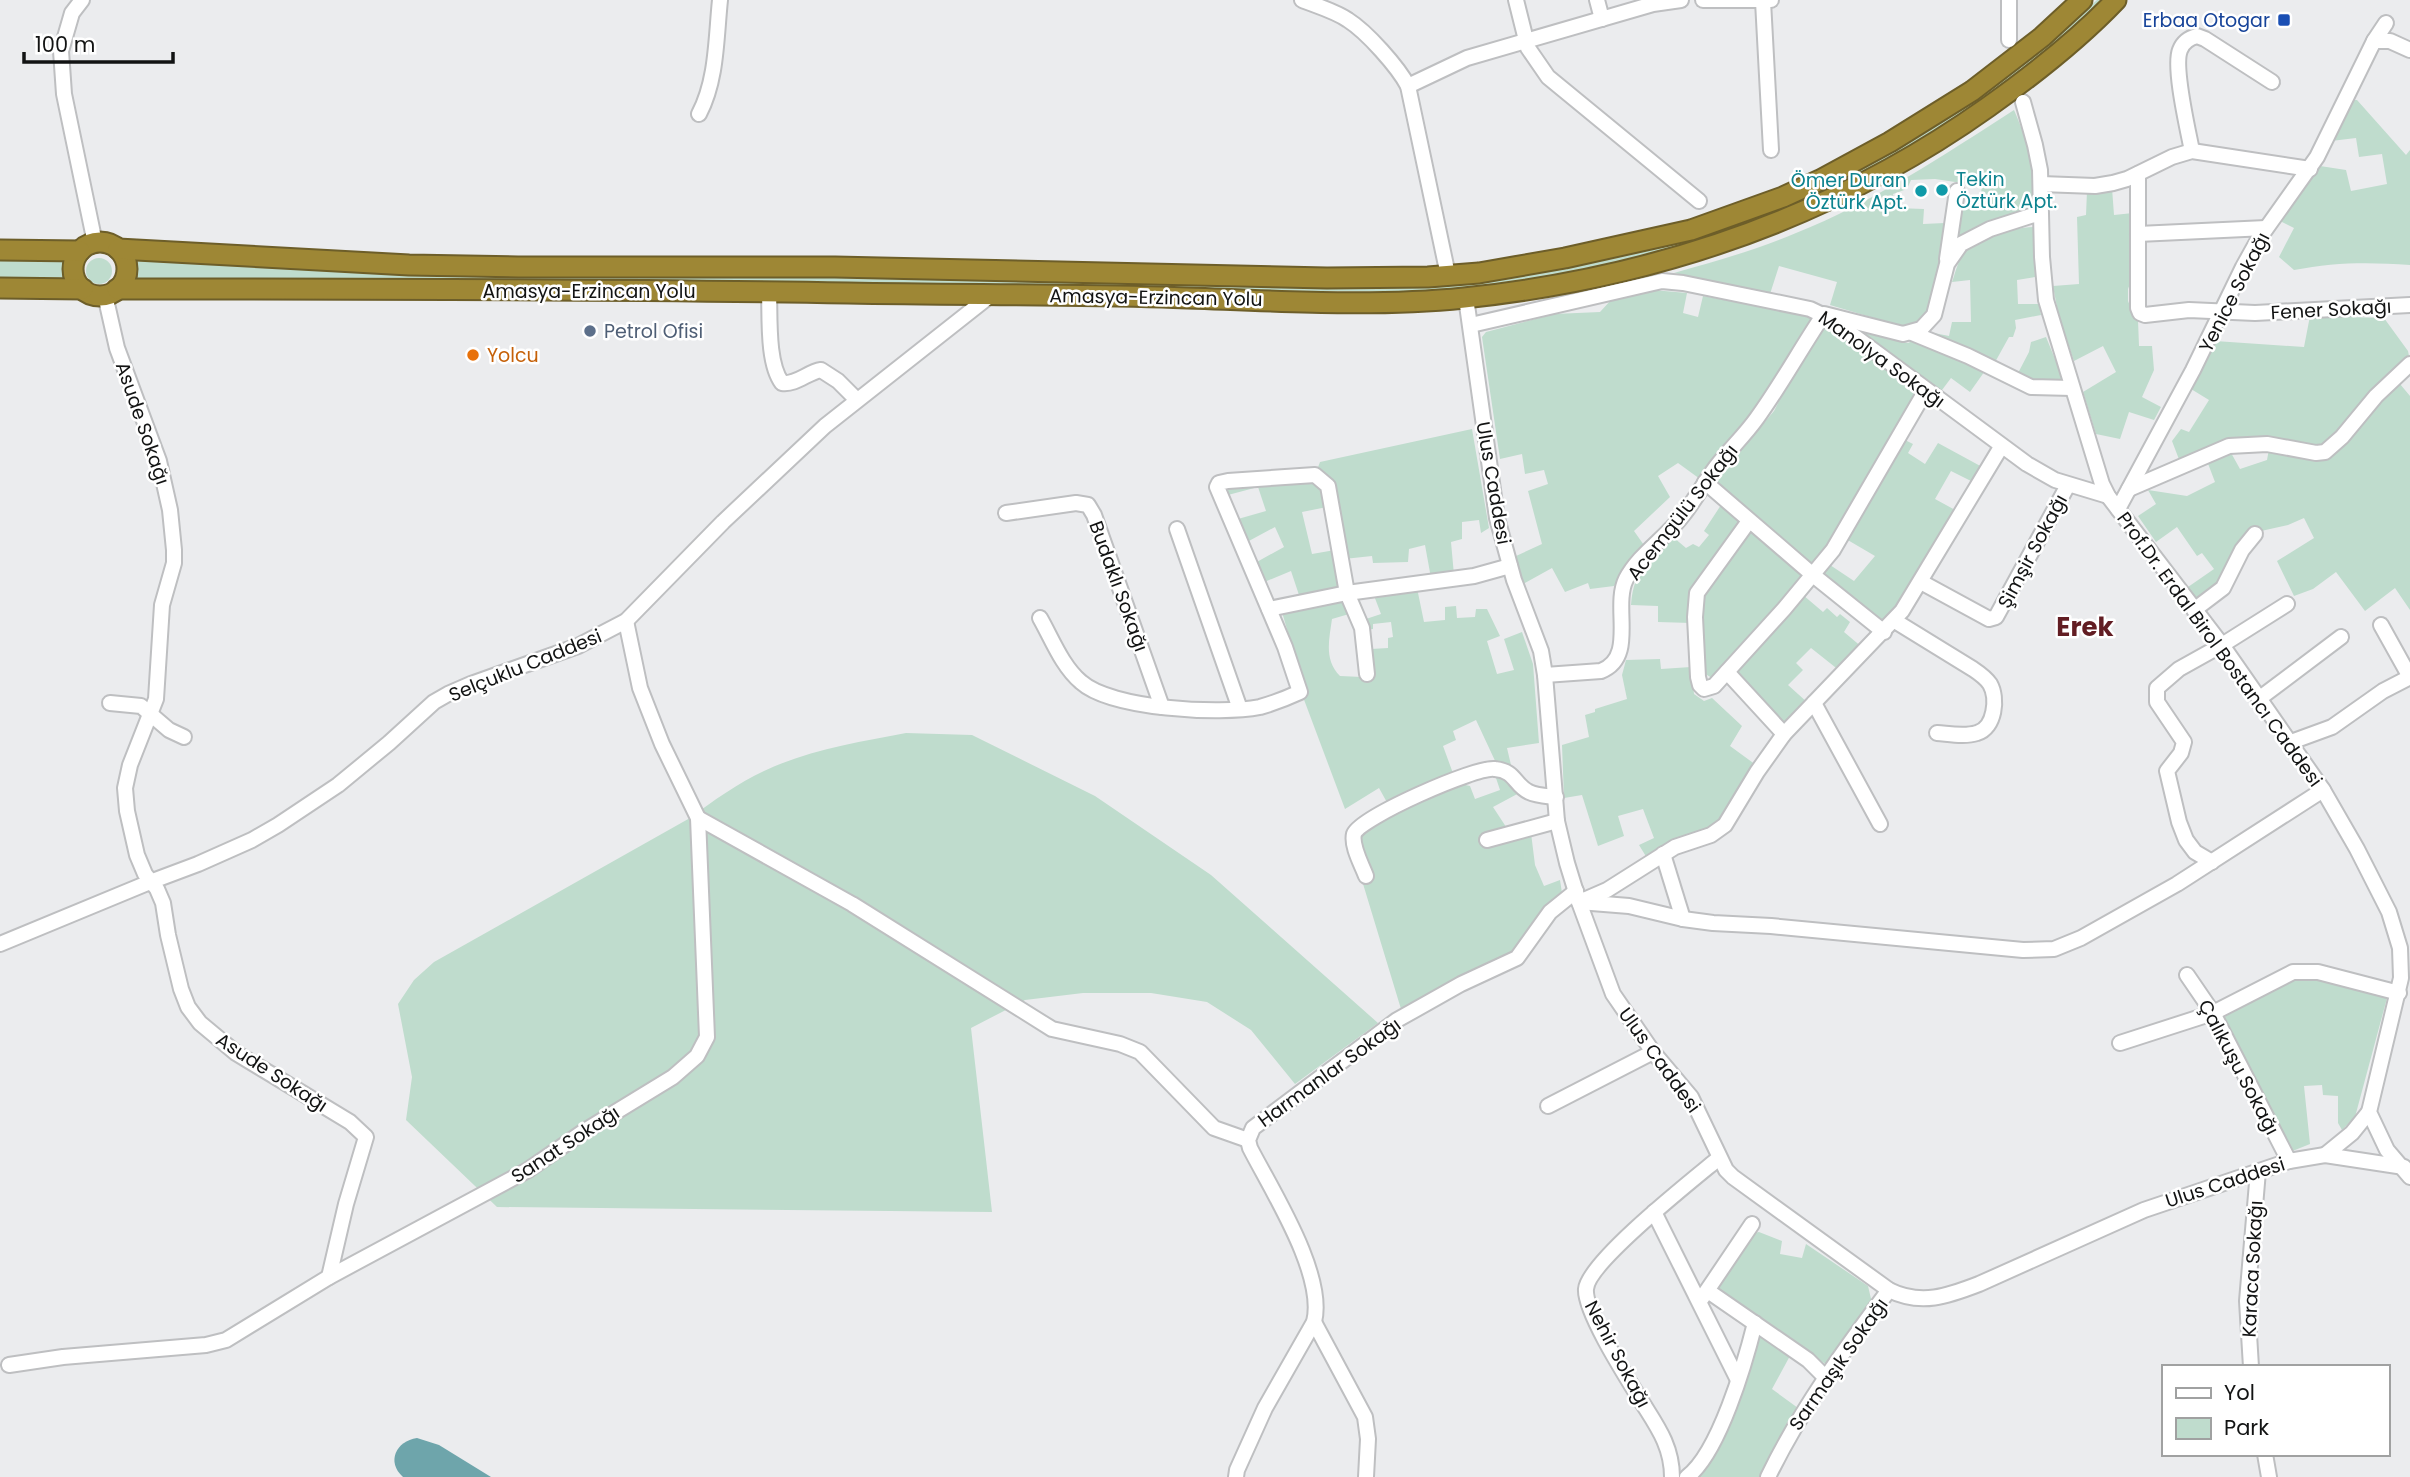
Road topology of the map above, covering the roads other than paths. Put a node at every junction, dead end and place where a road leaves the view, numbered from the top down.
1 (82, 0) edge
2 (720, 0) edge
3 (1302, 0) edge
4 (1516, 0) edge
5 (1597, 0) edge
6 (1681, 0) edge
7 (1703, 0) edge
8 (2009, 0) edge
9 (2082, 0) edge
10 (2116, 0) edge
11 (1768, 1) edge
12 (1319, 3) edge
13 (1602, 19) junction
14 (2386, 23) dead end
15 (1526, 40) junction
16 (2009, 40) dead end
17 (2374, 41) junction
18 (2410, 50) edge
19 (2272, 82) dead end
20 (1408, 86) junction
21 (2023, 102) dead end
22 (699, 114) dead end
23 (1771, 150) dead end
24 (2192, 151) junction
25 (2310, 169) junction
26 (2138, 174) junction
27 (2041, 184) junction
28 (1957, 191) dead end
29 (1699, 201) dead end
30 (2040, 213) junction
31 (2266, 228) junction
32 (2138, 234) junction
33 (87, 247) junction
34 (118, 249) junction
35 (0, 250) edge
36 (1947, 264) junction
37 (1448, 275) junction
38 (0, 288) edge
39 (83, 289) junction
40 (111, 292) junction
41 (769, 292) junction
42 (991, 295) junction
43 (1466, 298) junction
44 (2410, 305) edge
45 (2220, 312) junction
46 (1824, 314) junction
47 (1471, 325) junction
48 (1912, 333) junction
49 (2410, 364) edge
50 (2073, 388) junction
51 (1926, 390) junction
52 (857, 400) junction
53 (2001, 447) junction
54 (1705, 482) junction
55 (2068, 485) junction
56 (2129, 489) junction
57 (2108, 496) junction
58 (2118, 509) junction
59 (1006, 513) dead end
60 (1749, 521) junction
61 (1177, 529) dead end
62 (2255, 534) dead end
63 (1510, 566) junction
64 (1813, 575) junction
65 (1921, 583) junction
66 (1347, 593) junction
67 (2287, 604) dead end
68 (1269, 609) junction
69 (2194, 610) junction
70 (1040, 618) dead end
71 (626, 621) junction
72 (2381, 625) dead end
73 (1889, 626) junction
74 (2342, 637) dead end
75 (2222, 645) junction
76 (1727, 672) junction
77 (1367, 674) dead end
78 (1545, 675) junction
79 (2410, 677) edge
80 (2260, 698) junction
81 (110, 703) dead end
82 (1814, 703) junction
83 (1162, 707) junction
84 (1240, 709) junction
85 (151, 713) junction
86 (1937, 733) dead end
87 (1784, 734) junction
88 (184, 737) dead end
89 (2291, 742) junction
90 (2323, 790) junction
91 (1556, 797) junction
92 (698, 818) junction
93 (1558, 821) junction
94 (1880, 824) dead end
95 (1487, 840) dead end
96 (1663, 854) junction
97 (2212, 862) junction
98 (1366, 876) dead end
99 (150, 881) junction
100 (1577, 896) junction
101 (1682, 919) junction
102 (0, 944) edge
103 (2187, 975) dead end
104 (2399, 993) junction
105 (2213, 1013) junction
106 (2120, 1043) dead end
107 (1653, 1052) junction
108 (1548, 1106) dead end
109 (2369, 1112) junction
110 (1248, 1140) junction
111 (2325, 1155) junction
112 (1719, 1158) junction
113 (2289, 1161) junction
114 (2407, 1170) edge
115 (2258, 1171) junction
116 (1654, 1212) junction
117 (1752, 1224) dead end
118 (329, 1277) junction
119 (1889, 1290) junction
120 (1704, 1296) junction
121 (1314, 1322) junction
122 (1755, 1323) junction
123 (9, 1365) dead end
124 (2251, 1365) edge
125 (1825, 1377) junction
126 (1737, 1378) junction
127 (2265, 1456) edge
128 (1236, 1477) edge
129 (1366, 1477) edge
130 (1672, 1477) edge
131 (1687, 1477) edge
132 (1768, 1477) edge
133 (2269, 1477) edge

1 - 33 street
2 - 22 street
3 - 12 street
4 - 15 street
5 - 13 street
6 - 13 street
7 - 11 street
8 - 16 street
9 - 37 highway, Amasya-Erzincan Yolu
10 - 43 highway, Amasya-Erzincan Yolu
11 - 23 street
12 - 20 street
13 - 15 street
14 - 17 street, Yenice Sokağı
15 - 20 street
15 - 29 street
17 - 18 street
17 - 25 street, Yenice Sokağı
19 - 24 street
20 - 37 street
21 - 27 street, Prof.Dr. Erdal Birol Bostancı Caddesi
24 - 25 street
24 - 26 street
25 - 31 street, Yenice Sokağı
26 - 27 street
26 - 32 street, Fener Sokağı
27 - 30 street, Prof.Dr. Erdal Birol Bostancı Caddesi
28 - 36 street
30 - 36 street
30 - 50 street, Prof.Dr. Erdal Birol Bostancı Caddesi
31 - 32 street
31 - 45 street, Yenice Sokağı
32 - 45 street, Fener Sokağı
33 - 34 highway
33 - 35 highway
33 - 39 highway
34 - 37 highway, Amasya-Erzincan Yolu
34 - 40 highway
36 - 48 street
38 - 39 highway
39 - 40 highway
40 - 41 highway, Amasya-Erzincan Yolu
40 - 85 street, Asude Sokağı
41 - 42 highway, Amasya-Erzincan Yolu
41 - 52 street
42 - 43 highway, Amasya-Erzincan Yolu
42 - 52 street, Selçuklu Caddesi
43 - 47 street, Ulus Caddesi
44 - 45 street, Fener Sokağı
45 - 56 street, Yenice Sokağı
46 - 47 street, Manolya Sokağı
46 - 48 street
46 - 51 street, Manolya Sokağı
46 - 54 street, Acemgülü Sokağı
47 - 63 street, Ulus Caddesi
48 - 50 street
49 - 56 street
50 - 57 street, Prof.Dr. Erdal Birol Bostancı Caddesi
51 - 53 street, Manolya Sokağı
51 - 64 street
52 - 71 street, Selçuklu Caddesi
53 - 55 street, Manolya Sokağı
53 - 65 street
54 - 60 street
54 - 78 street, Acemgülü Sokağı
55 - 57 street, Manolya Sokağı
55 - 65 street, Şimşir Sokağı
56 - 58 street, Yenice Sokağı
57 - 58 street, Prof.Dr. Erdal Birol Bostancı Caddesi
58 - 69 street, Prof.Dr. Erdal Birol Bostancı Caddesi
59 - 83 street, Budaklı Sokağı
60 - 64 street
60 - 76 street
61 - 84 street
62 - 69 street
63 - 66 street
63 - 78 street, Ulus Caddesi
64 - 73 street
64 - 76 street
65 - 73 street
66 - 68 street
66 - 68 street
66 - 77 street
67 - 75 street
68 - 84 street
69 - 75 street, Prof.Dr. Erdal Birol Bostancı Caddesi
70 - 83 street
71 - 92 street, Sanat Sokağı
71 - 99 street, Selçuklu Caddesi
72 - 79 street
73 - 82 street
73 - 86 street
74 - 80 street
75 - 80 street, Prof.Dr. Erdal Birol Bostancı Caddesi
75 - 97 street
76 - 87 street
78 - 91 street, Ulus Caddesi
79 - 89 street
80 - 89 street, Prof.Dr. Erdal Birol Bostancı Caddesi
81 - 85 street
82 - 87 street
82 - 94 street
83 - 84 street
85 - 88 street
85 - 99 street, Asude Sokağı
87 - 96 street
89 - 90 street, Prof.Dr. Erdal Birol Bostancı Caddesi
90 - 97 street
90 - 104 street, Prof.Dr. Erdal Birol Bostancı Caddesi
91 - 93 street, Ulus Caddesi
91 - 98 street
92 - 110 street
92 - 118 street, Sanat Sokağı
93 - 95 street
93 - 100 street, Ulus Caddesi
96 - 100 street
96 - 101 street
97 - 101 street
99 - 102 street, Selçuklu Caddesi
99 - 118 street, Asude Sokağı
100 - 101 street
100 - 107 street, Ulus Caddesi
100 - 110 street, Harmanlar Sokağı
103 - 105 street, Çalıkuşu Sokağı
104 - 105 street
104 - 109 street, Prof.Dr. Erdal Birol Bostancı Caddesi
105 - 106 street
105 - 113 street, Çalıkuşu Sokağı
107 - 108 street
107 - 112 street, Ulus Caddesi
109 - 111 street
109 - 114 street
110 - 121 street, Harmanlar Sokağı
111 - 113 street, Ulus Caddesi
111 - 114 street, Ulus Caddesi
112 - 116 street, Nehir Sokağı
112 - 119 street, Ulus Caddesi
113 - 115 street, Ulus Caddesi
115 - 119 street, Ulus Caddesi
115 - 124 street, Karaca Sokağı
116 - 120 street
116 - 130 street, Nehir Sokağı
117 - 120 street
118 - 123 street, Sanat Sokağı
119 - 125 street, Sarmaşık Sokağı
120 - 122 street
120 - 126 street
121 - 128 street
121 - 129 street
122 - 125 street
122 - 126 street
125 - 132 street, Sarmaşık Sokağı
126 - 131 street
127 - 133 street

